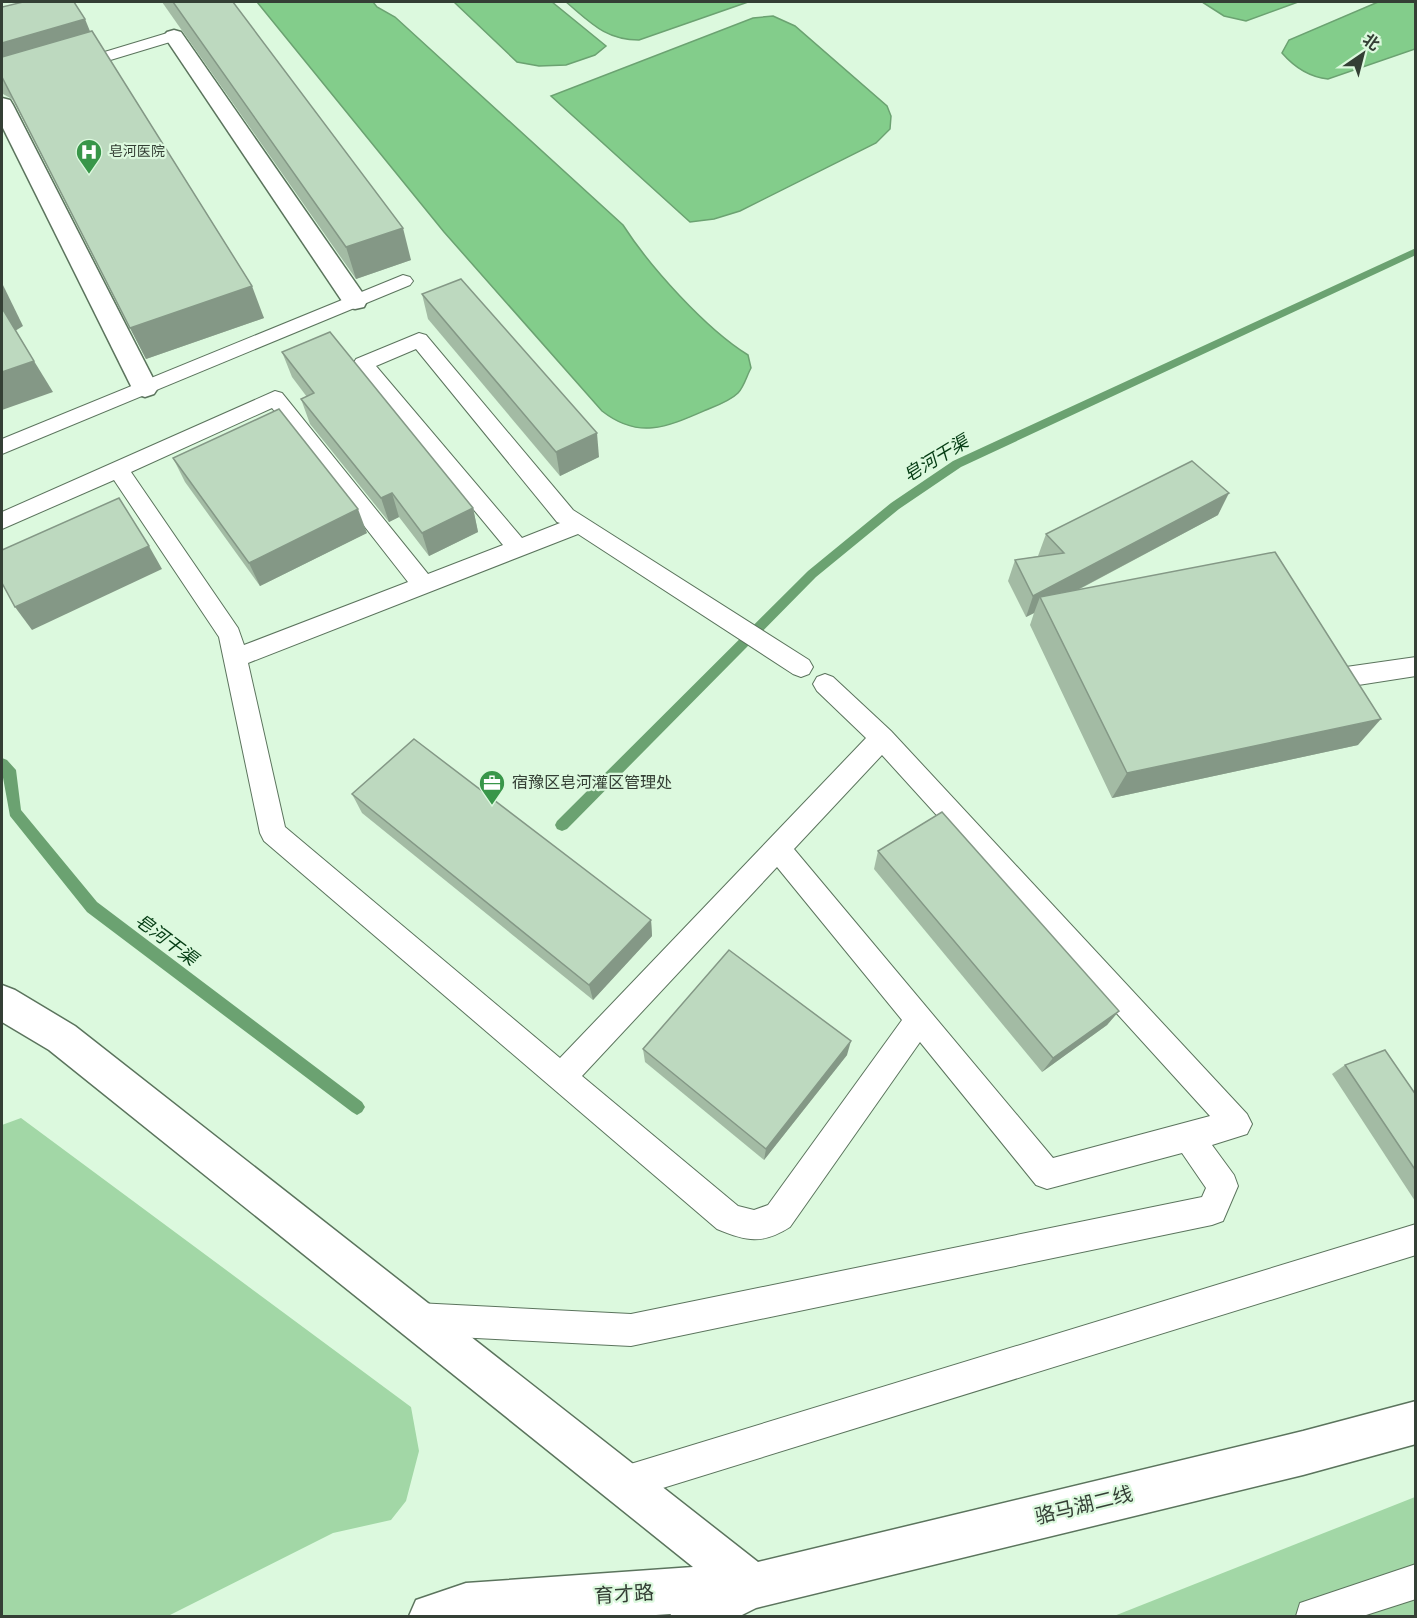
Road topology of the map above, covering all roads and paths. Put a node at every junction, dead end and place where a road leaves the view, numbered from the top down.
1 (174, 36) joint
2 (59, 70) edge
3 (2, 105) edge
4 (403, 281) dead end
5 (355, 301) junction
6 (145, 388) junction
7 (2, 447) edge
8 (118, 469) junction
9 (2, 521) edge
10 (580, 524) junction
11 (518, 548) junction
12 (424, 585) junction
13 (236, 658) junction
14 (1416, 666) edge
15 (801, 667) dead end
16 (1339, 678) edge
17 (825, 684) dead end
18 (882, 738) junction
19 (777, 848) junction
20 (2, 1002) edge
21 (919, 1019) junction
22 (562, 1077) junction
23 (1188, 1136) junction
24 (1416, 1239) edge
25 (417, 1319) junction
26 (1416, 1422) edge
27 (624, 1483) junction
28 (1416, 1581) edge
29 (752, 1586) junction
30 (432, 1617) edge
31 (693, 1617) edge
32 (1313, 1617) edge

1 - 2 lane
1 - 5 street
3 - 6 street
4 - 5 lane
5 - 6 lane
6 - 7 lane
8 - 9 lane
8 - 12 lane
8 - 13 lane
10 - 11 lane
10 - 11 lane
10 - 15 lane
11 - 12 lane
12 - 13 lane
13 - 22 lane
14 - 16 lane
17 - 18 lane
18 - 19 lane
18 - 23 lane
19 - 21 lane
19 - 22 lane
20 - 25 street
21 - 22 lane
21 - 23 lane
23 - 25 lane
24 - 27 lane
25 - 27 street
26 - 29 street, 骆马湖二线
27 - 29 street
28 - 32 lane
29 - 30 street, 育才路
29 - 31 street

